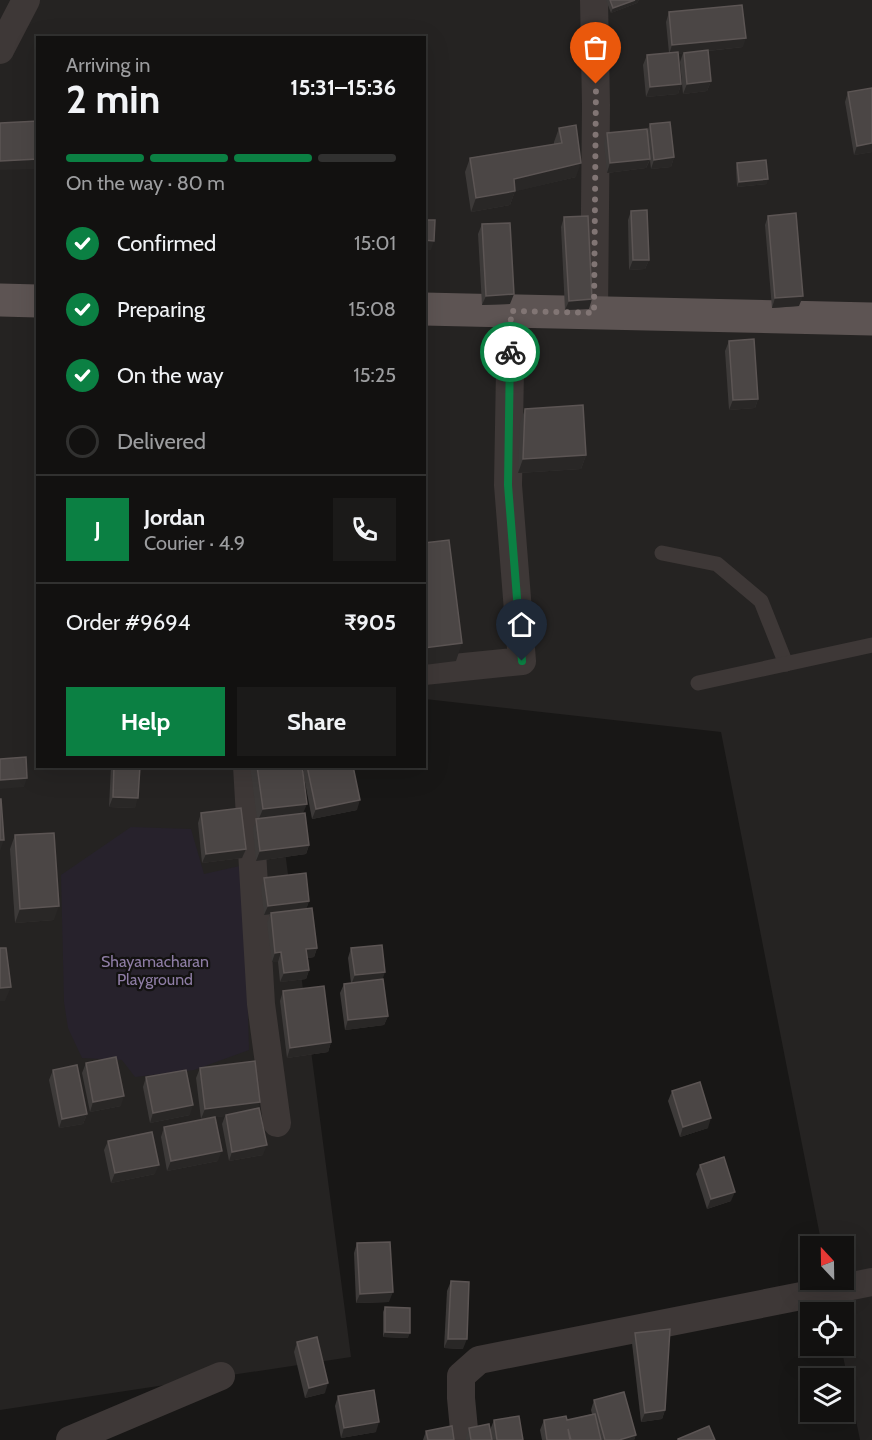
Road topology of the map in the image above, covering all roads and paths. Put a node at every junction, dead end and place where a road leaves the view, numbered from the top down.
1 (26, 0) edge
2 (594, 0) edge
3 (0, 50) edge
4 (0, 300) edge
5 (36, 301) edge
6 (426, 309) edge
7 (511, 311) junction
8 (594, 313) junction
9 (872, 320) edge
10 (662, 553) dead end
11 (872, 645) edge
12 (786, 664) junction
13 (426, 671) edge
14 (698, 683) dead end
15 (247, 768) edge
16 (277, 1123) dead end
17 (872, 1282) edge
18 (221, 1376) dead end
19 (70, 1440) edge
20 (465, 1440) edge

1 - 3 street
2 - 8 street
4 - 5 main road
6 - 7 main road
7 - 8 main road
7 - 13 street
8 - 9 main road
10 - 12 lane
11 - 12 lane
12 - 14 lane
15 - 16 street
17 - 20 street
18 - 19 street

